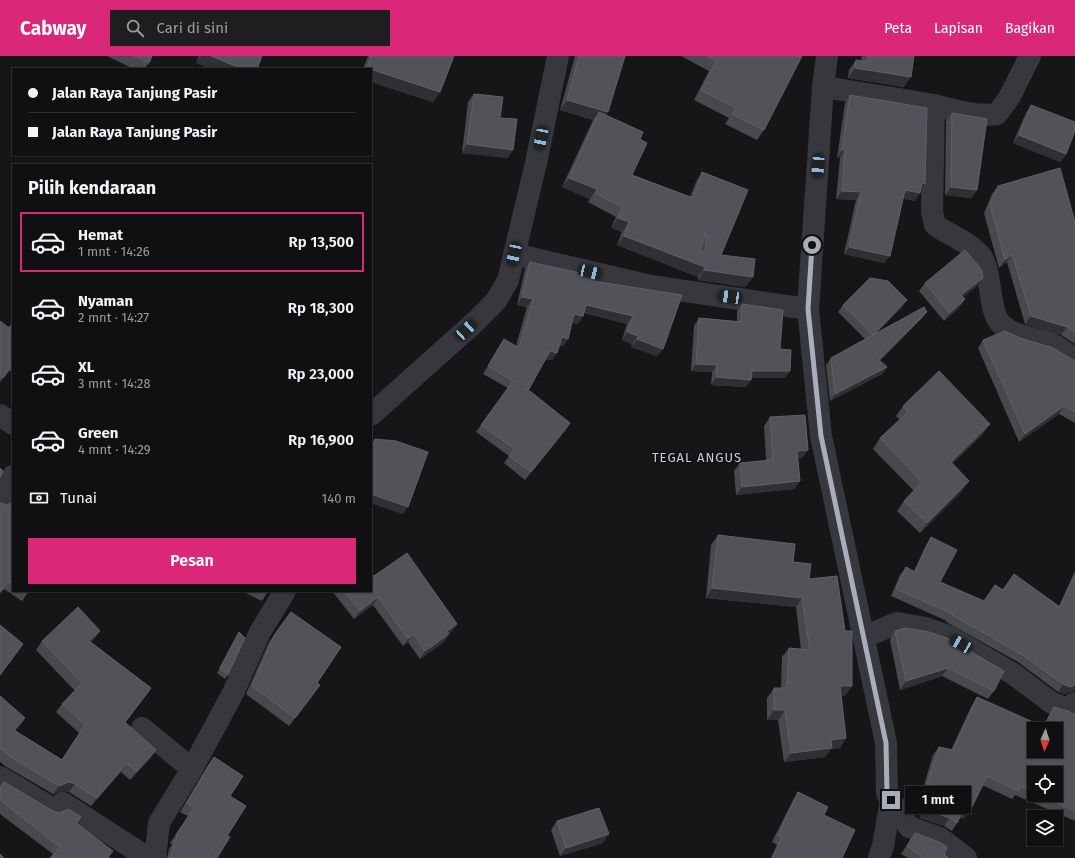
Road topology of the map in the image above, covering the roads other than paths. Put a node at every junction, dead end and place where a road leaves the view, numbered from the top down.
1 (558, 56) edge
2 (827, 56) edge
3 (1030, 56) edge
4 (823, 87) junction
5 (934, 105) junction
6 (514, 254) junction
7 (808, 309) junction
8 (1075, 359) edge
9 (372, 414) edge
10 (0, 415) edge
11 (12, 423) edge
12 (12, 478) edge
13 (0, 501) edge
14 (284, 592) edge
15 (864, 637) junction
16 (1075, 703) edge
17 (142, 728) dead end
18 (192, 769) junction
19 (0, 777) edge
20 (891, 800) junction
21 (148, 858) edge
22 (155, 858) edge
23 (879, 858) edge
24 (966, 858) edge

1 - 6 street
2 - 4 street
3 - 5 street
4 - 5 street
4 - 7 street
5 - 8 street
6 - 7 street
6 - 9 street
7 - 15 street
10 - 11 street
12 - 13 street
14 - 18 street
15 - 16 street
15 - 20 street
17 - 18 street
18 - 22 street
19 - 21 street
20 - 23 street
20 - 24 street

